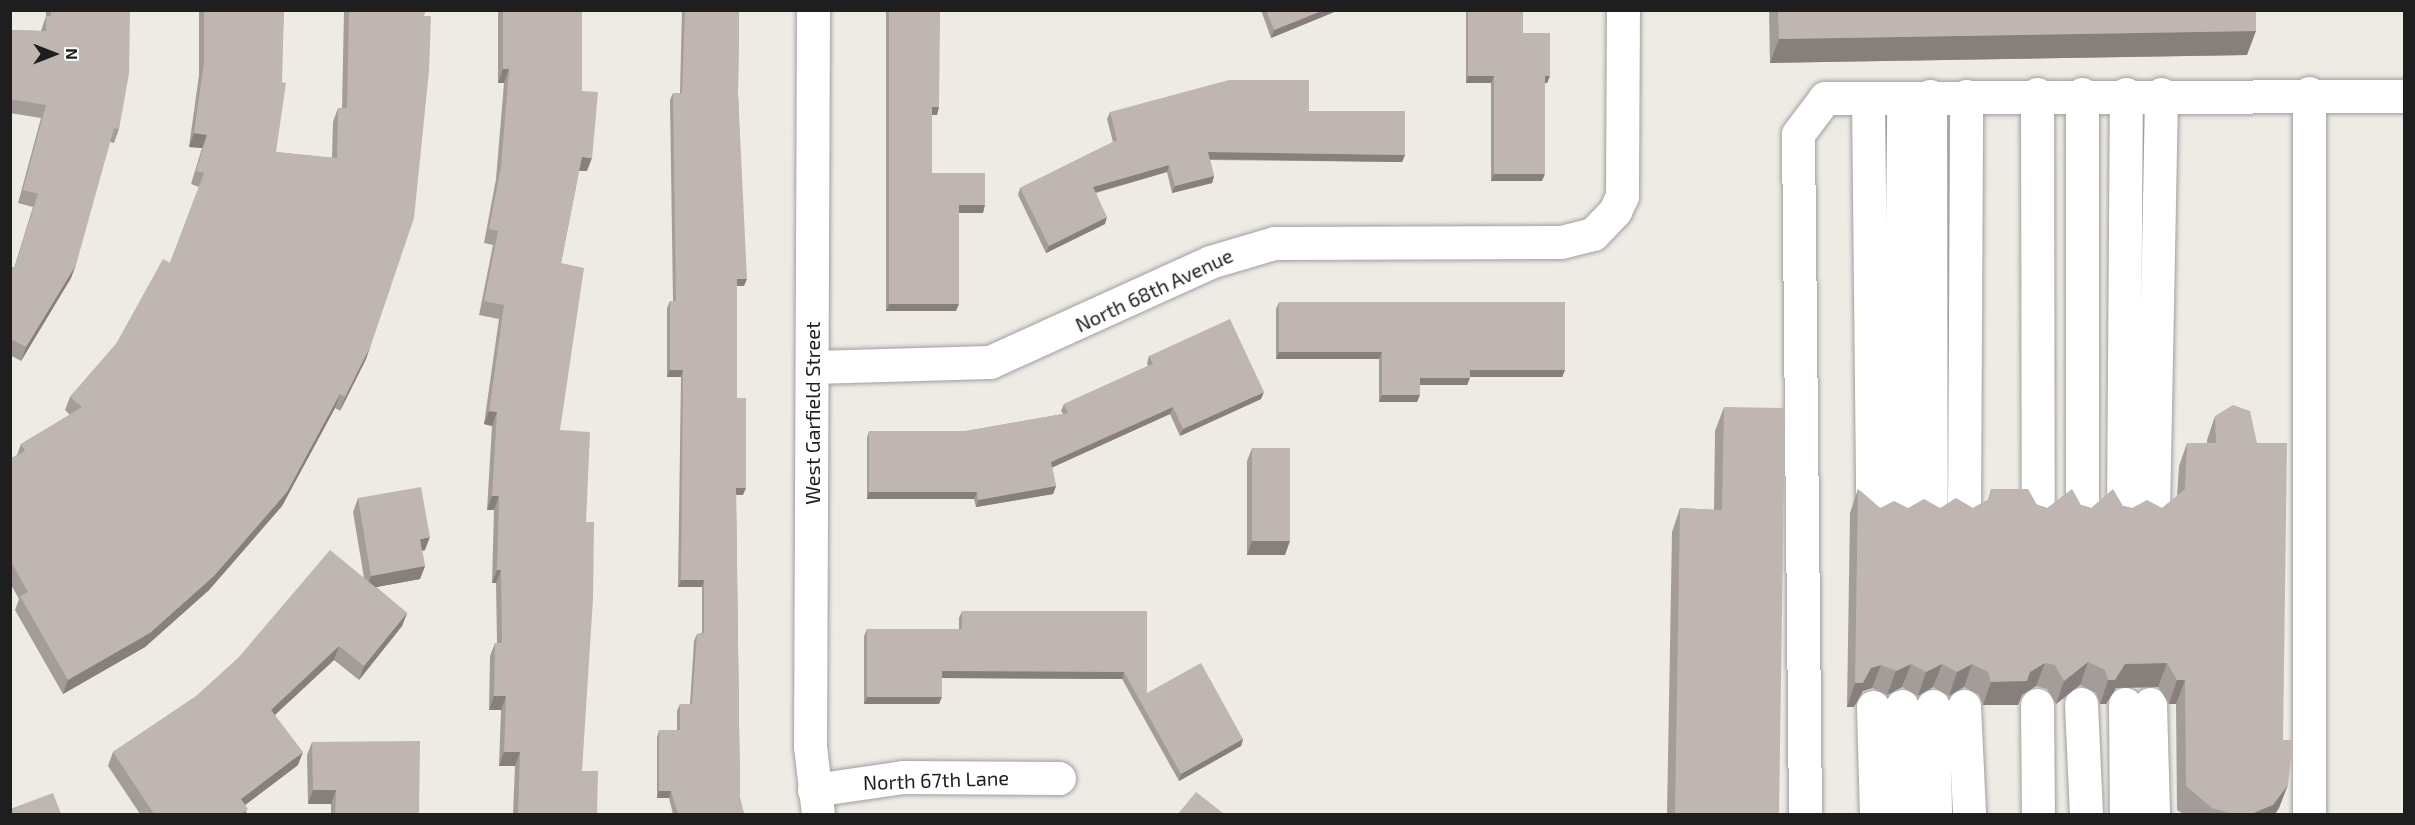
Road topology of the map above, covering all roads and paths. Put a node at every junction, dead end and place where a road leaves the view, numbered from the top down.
1 (813, 10) edge
2 (1623, 10) edge
3 (2309, 93) junction
4 (2037, 94) junction
5 (2082, 94) junction
6 (2126, 94) junction
7 (2160, 94) junction
8 (1965, 96) junction
9 (2404, 96) edge
10 (1916, 97) junction
11 (1868, 98) junction
12 (812, 367) junction
13 (1931, 513) edge
14 (1964, 513) edge
15 (2038, 513) edge
16 (2082, 513) edge
17 (2081, 704) dead end
18 (2037, 705) dead end
19 (1918, 706) junction
20 (1059, 778) dead end
21 (816, 802) edge
22 (1805, 814) edge
23 (1876, 814) edge
24 (1904, 814) edge
25 (1935, 814) edge
26 (1969, 814) edge
27 (2038, 814) edge
28 (2086, 814) edge
29 (2126, 814) edge
30 (2153, 814) edge
31 (2309, 814) edge

1 - 12 street, West Garfield Street
2 - 12 street, North 68th Avenue
3 - 7 street
3 - 9 street
3 - 31 street
4 - 5 street
4 - 8 street
4 - 15 street
5 - 6 street
5 - 16 street
6 - 7 street
6 - 7 street
8 - 10 street
8 - 14 street
10 - 11 street
10 - 11 street
10 - 13 street
11 - 22 street
12 - 21 street, West Garfield Street
17 - 28 street
18 - 27 street
19 - 23 street
19 - 24 street
19 - 25 street
19 - 26 street
20 - 21 street, North 67th Lane
29 - 30 street

